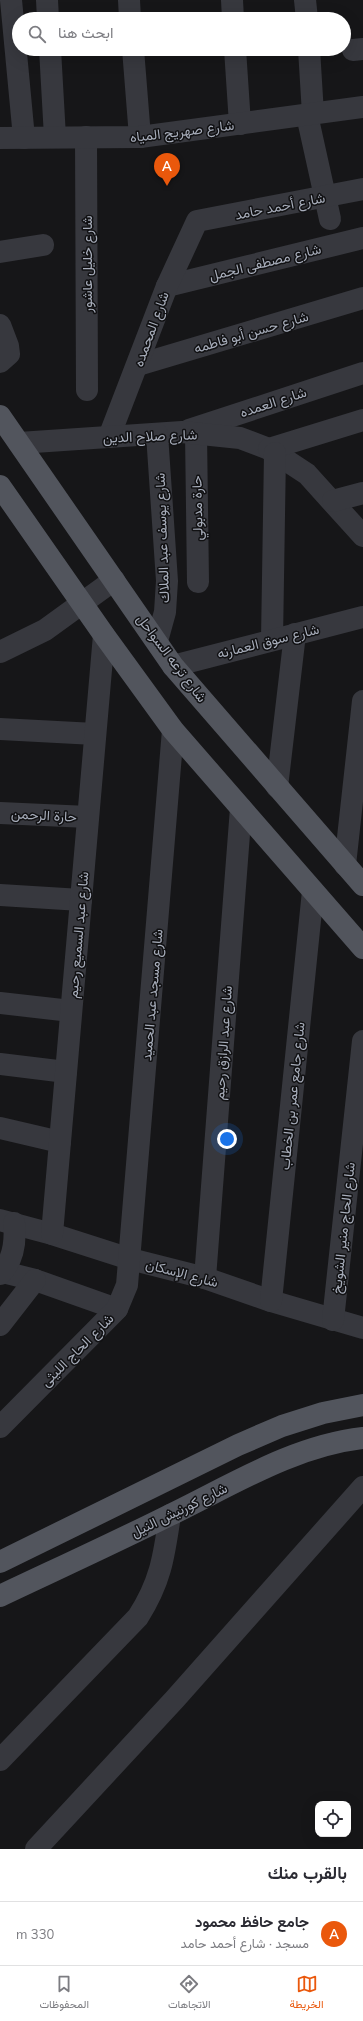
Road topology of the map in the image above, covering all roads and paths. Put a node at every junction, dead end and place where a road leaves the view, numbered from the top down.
1 (11, 0) edge
2 (47, 0) edge
3 (129, 0) edge
4 (232, 0) edge
5 (306, 0) edge
6 (12, 12) edge
7 (48, 12) edge
8 (130, 12) edge
9 (233, 12) edge
10 (307, 12) edge
11 (16, 56) edge
12 (50, 56) edge
13 (134, 56) edge
14 (235, 56) edge
15 (309, 56) edge
16 (363, 107) edge
17 (310, 114) junction
18 (240, 124) junction
19 (55, 137) junction
20 (86, 137) junction
21 (0, 138) edge
22 (24, 138) junction
23 (140, 138) junction
24 (363, 189) edge
25 (325, 198) junction
26 (330, 219) dead end
27 (196, 221) joint
28 (363, 238) edge
29 (42, 245) dead end
30 (0, 252) edge
31 (167, 286) junction
32 (363, 298) edge
33 (0, 325) edge
34 (0, 362) edge
35 (138, 365) junction
36 (363, 372) edge
37 (87, 390) dead end
38 (0, 416) edge
39 (363, 420) edge
40 (189, 433) junction
41 (157, 434) junction
42 (109, 437) junction
43 (19, 443) junction
44 (272, 451) junction
45 (0, 486) edge
46 (363, 494) edge
47 (333, 501) junction
48 (363, 536) edge
49 (114, 580) junction
50 (198, 582) dead end
51 (82, 603) junction
52 (363, 617) edge
53 (295, 634) junction
54 (104, 635) junction
55 (272, 640) junction
56 (157, 641) junction
57 (0, 652) edge
58 (174, 666) junction
59 (363, 701) edge
60 (0, 729) edge
61 (173, 730) junction
62 (95, 734) junction
63 (359, 782) edge
64 (277, 787) junction
65 (241, 808) junction
66 (0, 813) edge
67 (88, 817) junction
68 (345, 865) junction
69 (363, 885) edge
70 (313, 891) junction
71 (0, 895) edge
72 (81, 900) junction
73 (363, 948) edge
74 (0, 1003) edge
75 (71, 1011) junction
76 (363, 1042) edge
77 (0, 1064) edge
78 (66, 1072) junction
79 (0, 1128) edge
80 (60, 1142) junction
81 (7, 1221) edge
82 (52, 1234) junction
83 (130, 1259) junction
84 (1, 1273) edge
85 (205, 1278) junction
86 (35, 1280) junction
87 (271, 1301) junction
88 (117, 1309) junction
89 (334, 1320) junction
90 (0, 1325) edge
91 (363, 1328) edge
92 (363, 1405) edge
93 (0, 1427) edge
94 (363, 1438) edge
95 (363, 1487) edge
96 (170, 1515) junction
97 (0, 1562) edge
98 (0, 1596) edge
99 (0, 1760) edge
100 (36, 1849) edge

1 - 6 street
2 - 7 street
3 - 8 street
4 - 9 street
5 - 10 street
11 - 22 street
12 - 19 street
13 - 23 street
14 - 18 street
15 - 17 street
16 - 17 street, شارع صهريج المياه
17 - 18 street, شارع صهريج المياه
17 - 25 street
18 - 23 street, شارع صهريج المياه
19 - 20 street, شارع صهريج المياه
19 - 22 street, شارع صهريج المياه
20 - 23 street, شارع صهريج المياه
20 - 37 street, شارع خليل عاشور
21 - 22 street, شارع صهريج المياه
24 - 25 street, شارع أحمد حامد
25 - 26 street
25 - 27 street, شارع أحمد حامد
27 - 31 street, شارع المحمده
28 - 31 street, شارع مصطفى الجمل
29 - 30 street
31 - 35 street, شارع المحمده
32 - 35 street, شارع حسن أبو فاطمه
33 - 34 street
35 - 42 street, شارع المحمده
36 - 40 street, شارع العمده
38 - 43 main road, شارع ترعه السواحل
39 - 44 street
40 - 41 street, شارع صلاح الدين
40 - 44 street, شارع صلاح الدين
40 - 50 street, حارة مدبولي
41 - 42 street, شارع صلاح الدين
41 - 56 street, شارع يوسف عبد الملاك
42 - 43 street, شارع صلاح الدين
43 - 49 main road, شارع ترعه السواحل
44 - 47 street, شارع صلاح الدين
44 - 55 street
45 - 51 main road
46 - 47 street
47 - 48 street, شارع صلاح الدين
49 - 51 street
49 - 56 main road, شارع ترعه السواحل
51 - 54 main road
51 - 57 street
52 - 53 street, شارع سوق العمارنه
53 - 55 street, شارع سوق العمارنه
53 - 64 street
54 - 61 main road
54 - 62 street, شارع عبد السميع رحيم
55 - 58 street, شارع سوق العمارنه
56 - 58 main road, شارع ترعه السواحل
58 - 64 main road, شارع ترعه السواحل
59 - 63 street
60 - 62 street
61 - 65 main road
61 - 83 street, شارع مسجد عبد الحميد
62 - 67 street, شارع عبد السميع رحيم
63 - 68 street
64 - 68 main road, شارع ترعه السواحل
65 - 70 main road
65 - 85 street, شارع عبد الرازق رحيم
66 - 67 street, حارة الرحمن
67 - 72 street, شارع عبد السميع رحيم
68 - 69 main road, شارع ترعه السواحل
70 - 73 main road
70 - 87 street, شارع جامع عمر بن الخطاب
71 - 72 street
72 - 75 street, شارع عبد السميع رحيم
74 - 75 street
75 - 78 street, شارع عبد السميع رحيم
76 - 89 street, شارع الحاج منير الشويخ
77 - 78 street
78 - 80 street, شارع عبد السميع رحيم
79 - 80 street
80 - 82 street, شارع عبد السميع رحيم
81 - 82 street, شارع الإسكان
81 - 84 street
82 - 83 street, شارع الإسكان
83 - 85 street, شارع الإسكان
83 - 88 street, شارع الحاج الليثى
84 - 86 street
85 - 87 street, شارع الإسكان
86 - 88 street
86 - 90 street
87 - 89 street, شارع الإسكان
88 - 93 street, شارع الحاج الليثى
89 - 91 street, شارع الإسكان
92 - 97 main road
94 - 96 main road, شارع كورنيش النيل
95 - 100 street
96 - 98 main road, شارع كورنيش النيل
96 - 99 street

